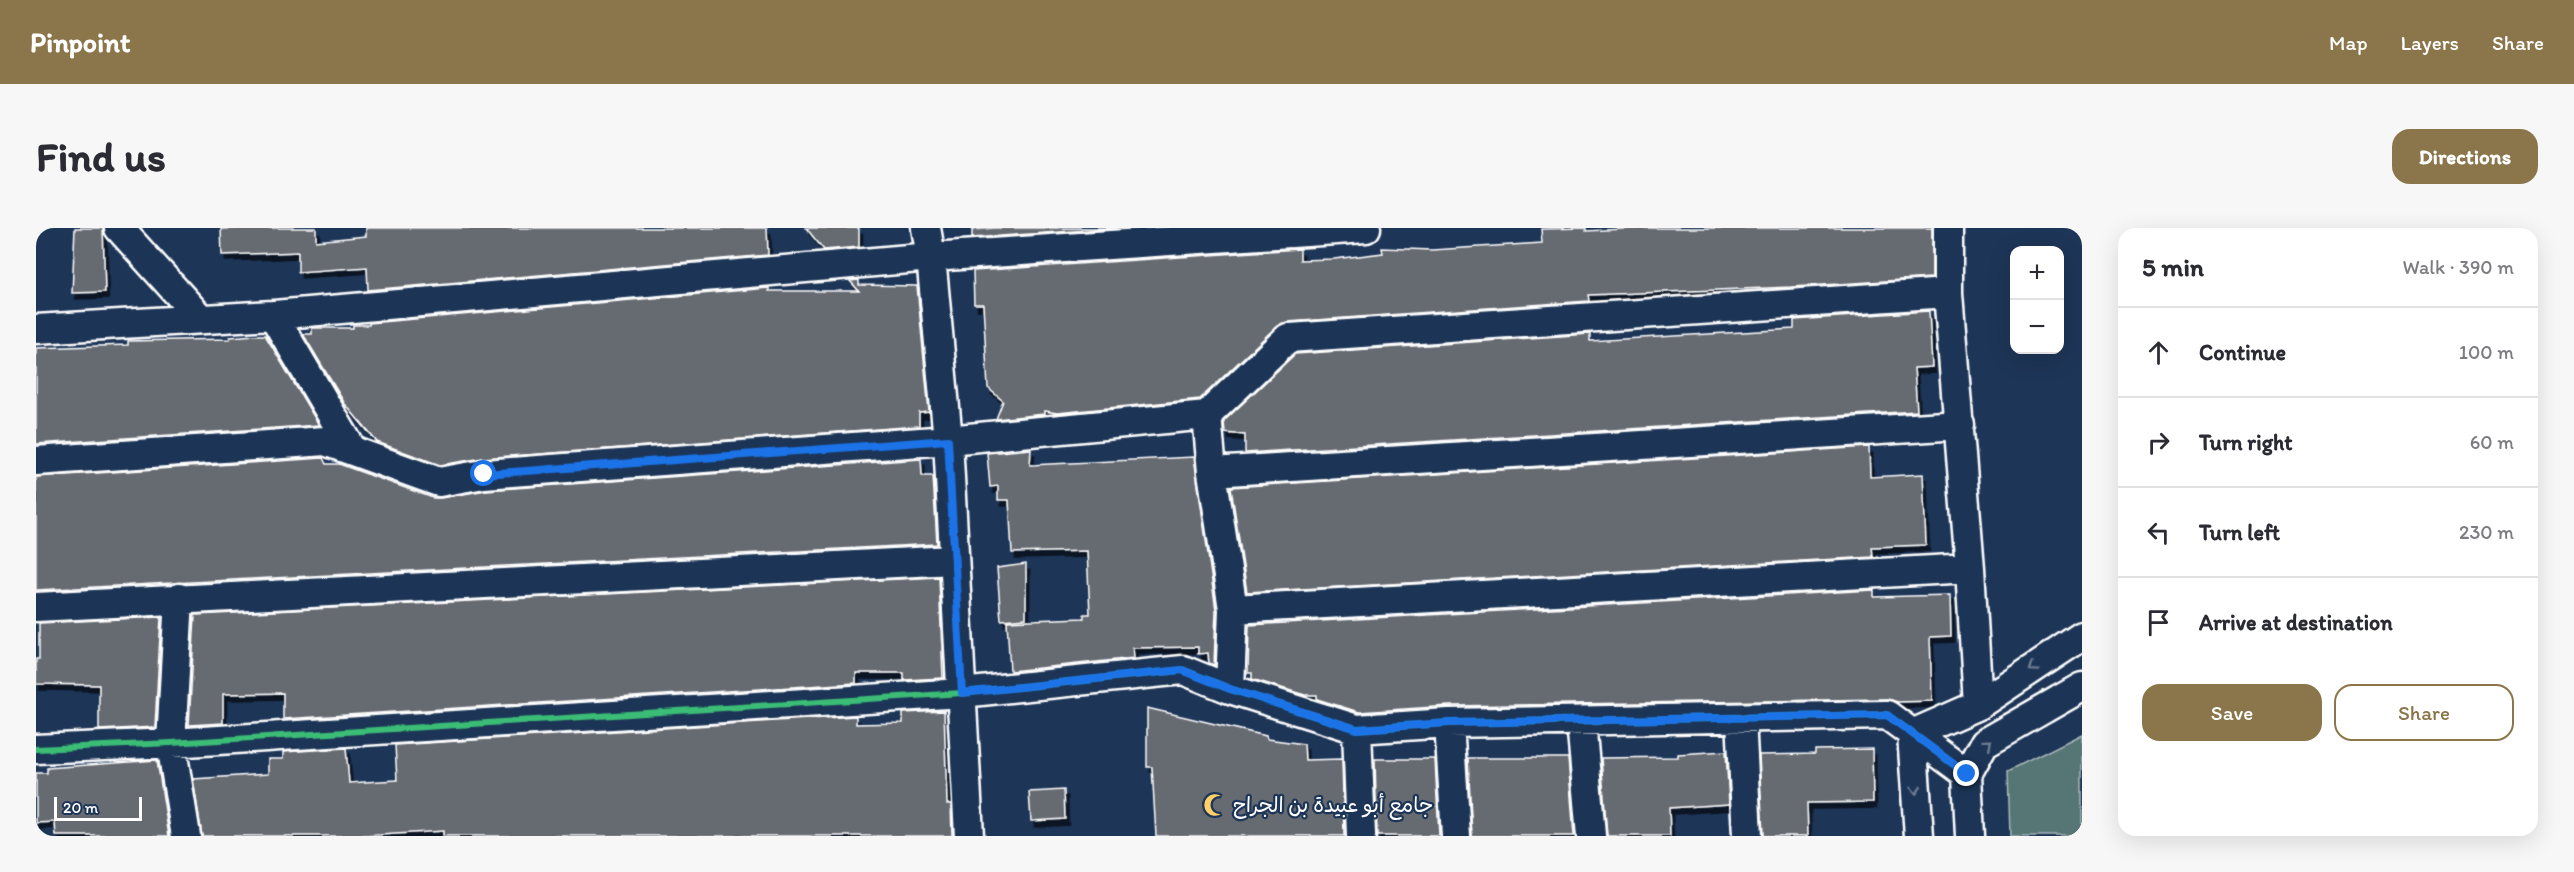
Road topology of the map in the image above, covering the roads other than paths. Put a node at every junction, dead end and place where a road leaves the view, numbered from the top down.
1 (119, 228) edge
2 (926, 228) edge
3 (1366, 228) edge
4 (1948, 228) edge
5 (931, 257) junction
6 (1948, 293) junction
7 (273, 315) junction
8 (201, 320) junction
9 (36, 330) edge
10 (1207, 415) junction
11 (1960, 425) junction
12 (948, 440) junction
13 (353, 451) junction
14 (36, 461) edge
15 (1212, 472) junction
16 (954, 560) junction
17 (1970, 568) junction
18 (179, 598) junction
19 (36, 607) edge
20 (1233, 609) junction
21 (2082, 636) edge
22 (2082, 687) edge
23 (1230, 689) junction
24 (962, 693) junction
25 (1978, 705) junction
26 (1741, 718) junction
27 (1581, 721) junction
28 (1449, 723) junction
29 (1357, 729) junction
30 (1912, 734) junction
31 (171, 743) junction
32 (36, 749) edge
33 (1967, 774) junction
34 (186, 836) edge
35 (969, 836) edge
36 (1361, 836) edge
37 (1456, 836) edge
38 (1591, 836) edge
39 (1747, 836) edge
40 (1918, 836) edge
41 (1970, 836) edge

1 - 8 street
2 - 5 street
3 - 5 street
4 - 6 street
5 - 7 street
5 - 12 street
6 - 10 street
6 - 11 street
7 - 8 street
7 - 13 street
8 - 9 street
10 - 12 street
10 - 15 street
11 - 15 street
11 - 17 street
12 - 13 street
12 - 16 street
13 - 14 street
15 - 20 street
16 - 18 street
16 - 24 street
17 - 20 street
17 - 25 street
18 - 19 street
18 - 31 street
20 - 23 street
21 -> 25 street
33 -> 22 street
23 - 24 street
23 - 29 street
24 - 31 street
24 - 35 street
25 - 30 street
26 - 27 street
26 - 30 street
26 - 39 street
27 - 28 street
27 - 38 street
28 - 29 street
28 - 37 street
29 - 36 street
30 - 33 street
30 -> 40 street
31 - 32 street
31 - 34 street
33 - 41 street

